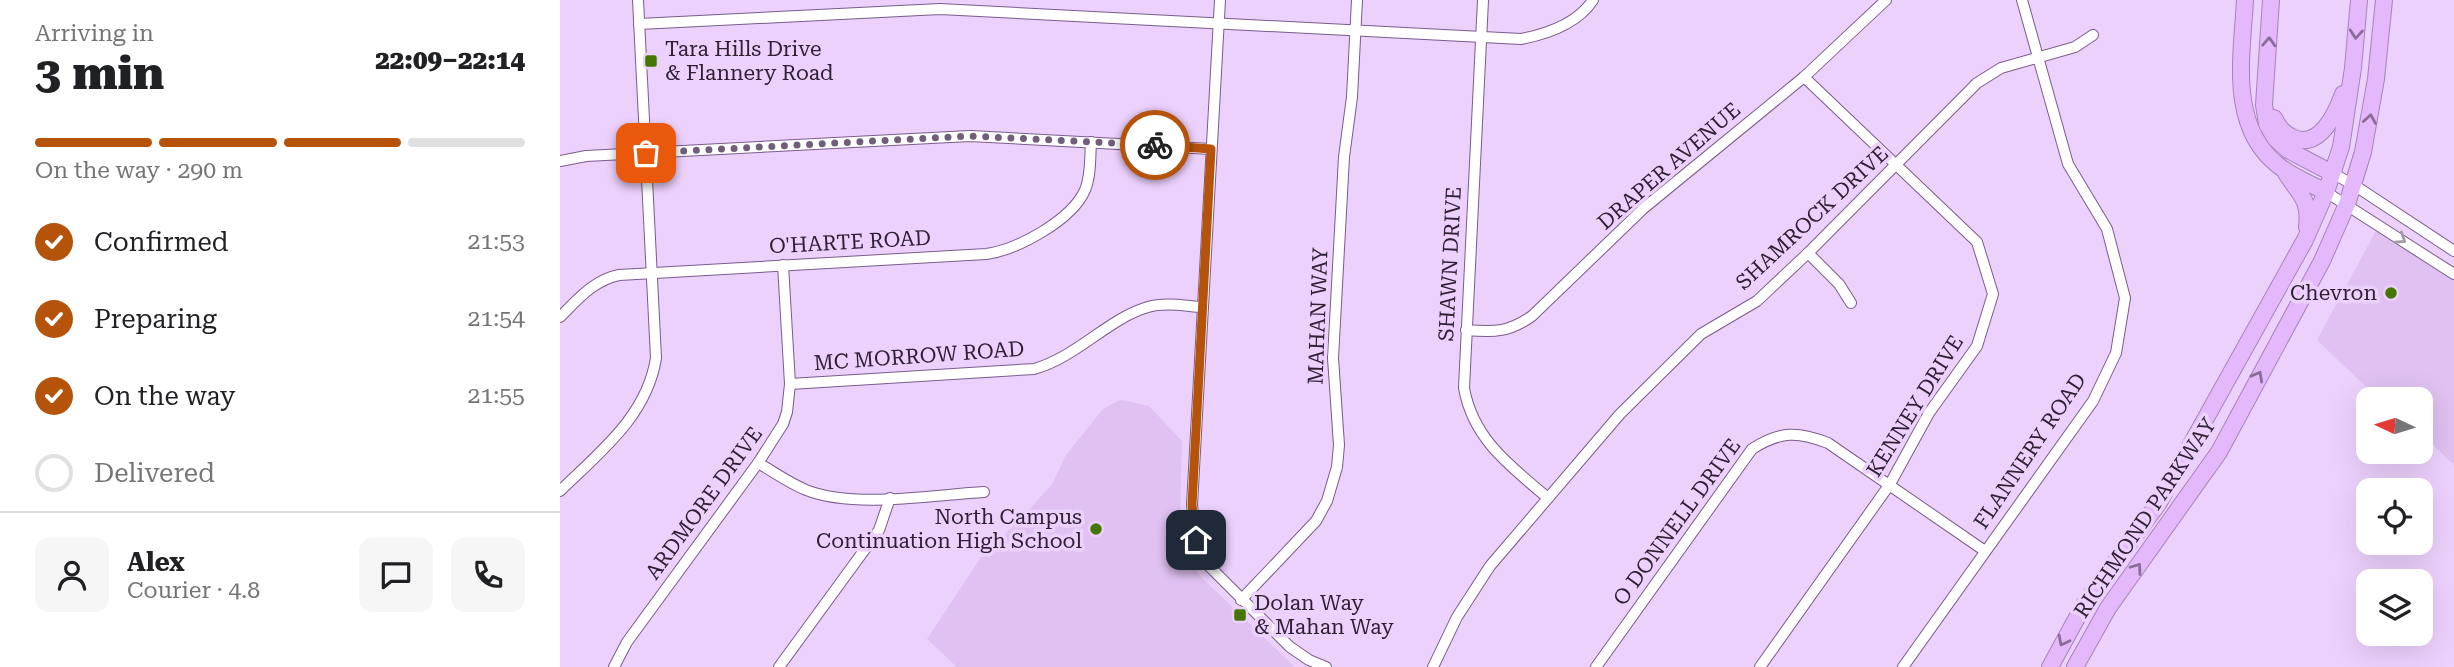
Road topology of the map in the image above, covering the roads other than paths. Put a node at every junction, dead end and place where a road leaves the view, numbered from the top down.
1 (638, 0) edge
2 (1220, 0) edge
3 (1357, 0) edge
4 (1483, 0) edge
5 (1593, 0) edge
6 (1886, 0) edge
7 (2022, 0) edge
8 (2245, 0) edge
9 (2271, 0) edge
10 (2359, 0) edge
11 (2384, 0) edge
12 (1219, 22) junction
13 (639, 24) junction
14 (1356, 31) junction
15 (2093, 36) dead end
16 (1481, 37) junction
17 (2037, 58) junction
18 (2353, 68) junction
19 (1804, 78) junction
20 (2266, 91) junction
21 (1091, 142) junction
22 (1211, 149) junction
23 (646, 153) junction
24 (560, 161) edge
25 (1897, 166) junction
26 (2284, 170) junction
27 (2332, 173) junction
28 (2354, 185) junction
29 (2326, 192) junction
30 (2347, 204) junction
31 (2305, 240) junction
32 (2454, 251) edge
33 (1808, 253) junction
34 (783, 265) junction
35 (653, 272) junction
36 (2454, 274) edge
37 (1852, 303) dead end
38 (1203, 307) junction
39 (560, 317) edge
40 (1466, 330) junction
41 (790, 384) junction
42 (758, 463) junction
43 (1891, 484) junction
44 (560, 491) edge
45 (984, 492) dead end
46 (891, 498) junction
47 (1548, 498) junction
48 (1985, 551) junction
49 (1241, 600) junction
50 (614, 667) edge
51 (779, 667) edge
52 (1326, 667) edge
53 (1433, 667) edge
54 (1596, 667) edge
55 (1760, 667) edge
56 (1903, 667) edge
57 (2050, 667) edge
58 (2075, 667) edge

1 - 13 street
2 - 12 street
3 - 14 street, MAHAN WAY
4 - 16 street, SHAWN DRIVE
5 - 16 street
6 - 19 street, DRAPER AVENUE
7 - 17 street, FLANNERY ROAD
8 - 26 highway
20 -> 9 highway
10 -> 18 highway, RICHMOND PARKWAY
28 -> 11 highway, RICHMOND PARKWAY
12 - 13 street
12 - 14 street
12 - 22 street
13 - 23 street
14 - 16 street
14 - 49 street, MAHAN WAY
15 - 17 street, SHAMROCK DRIVE
16 - 40 street, SHAWN DRIVE
17 - 25 street, SHAMROCK DRIVE
17 - 48 street, FLANNERY ROAD
18 - 20 highway
18 - 27 highway, RICHMOND PARKWAY
19 - 25 street, KENNEY DRIVE
19 - 40 street, DRAPER AVENUE
20 - 27 highway
21 - 22 street
21 - 23 street
21 - 34 street, O'HARTE ROAD
22 - 38 street
23 - 24 street
23 - 35 street
25 - 33 street, SHAMROCK DRIVE
25 - 43 street, KENNEY DRIVE
26 - 29 highway
26 - 31 highway
27 - 28 street
27 - 29 highway, RICHMOND PARKWAY
28 - 30 highway, RICHMOND PARKWAY
28 - 32 street
29 - 30 street
29 - 31 highway, RICHMOND PARKWAY
30 -> 36 street
58 -> 30 highway, RICHMOND PARKWAY
31 -> 57 highway, RICHMOND PARKWAY
33 - 37 street
33 - 47 street, SHAMROCK DRIVE
34 - 35 street, O'HARTE ROAD
34 - 41 street, ARDMORE DRIVE
35 - 39 street, O'HARTE ROAD
35 - 44 street
38 - 41 street, MC MORROW ROAD
38 - 49 street
40 - 47 street, SHAWN DRIVE
41 - 42 street, ARDMORE DRIVE
42 - 46 street
42 - 50 street, ARDMORE DRIVE
43 - 48 street, O DONNELL DRIVE
43 - 54 street, O DONNELL DRIVE
43 - 55 street, KENNEY DRIVE
45 - 46 street
46 - 51 street
47 - 53 street, SHAMROCK DRIVE
48 - 56 street, FLANNERY ROAD
49 - 52 street

